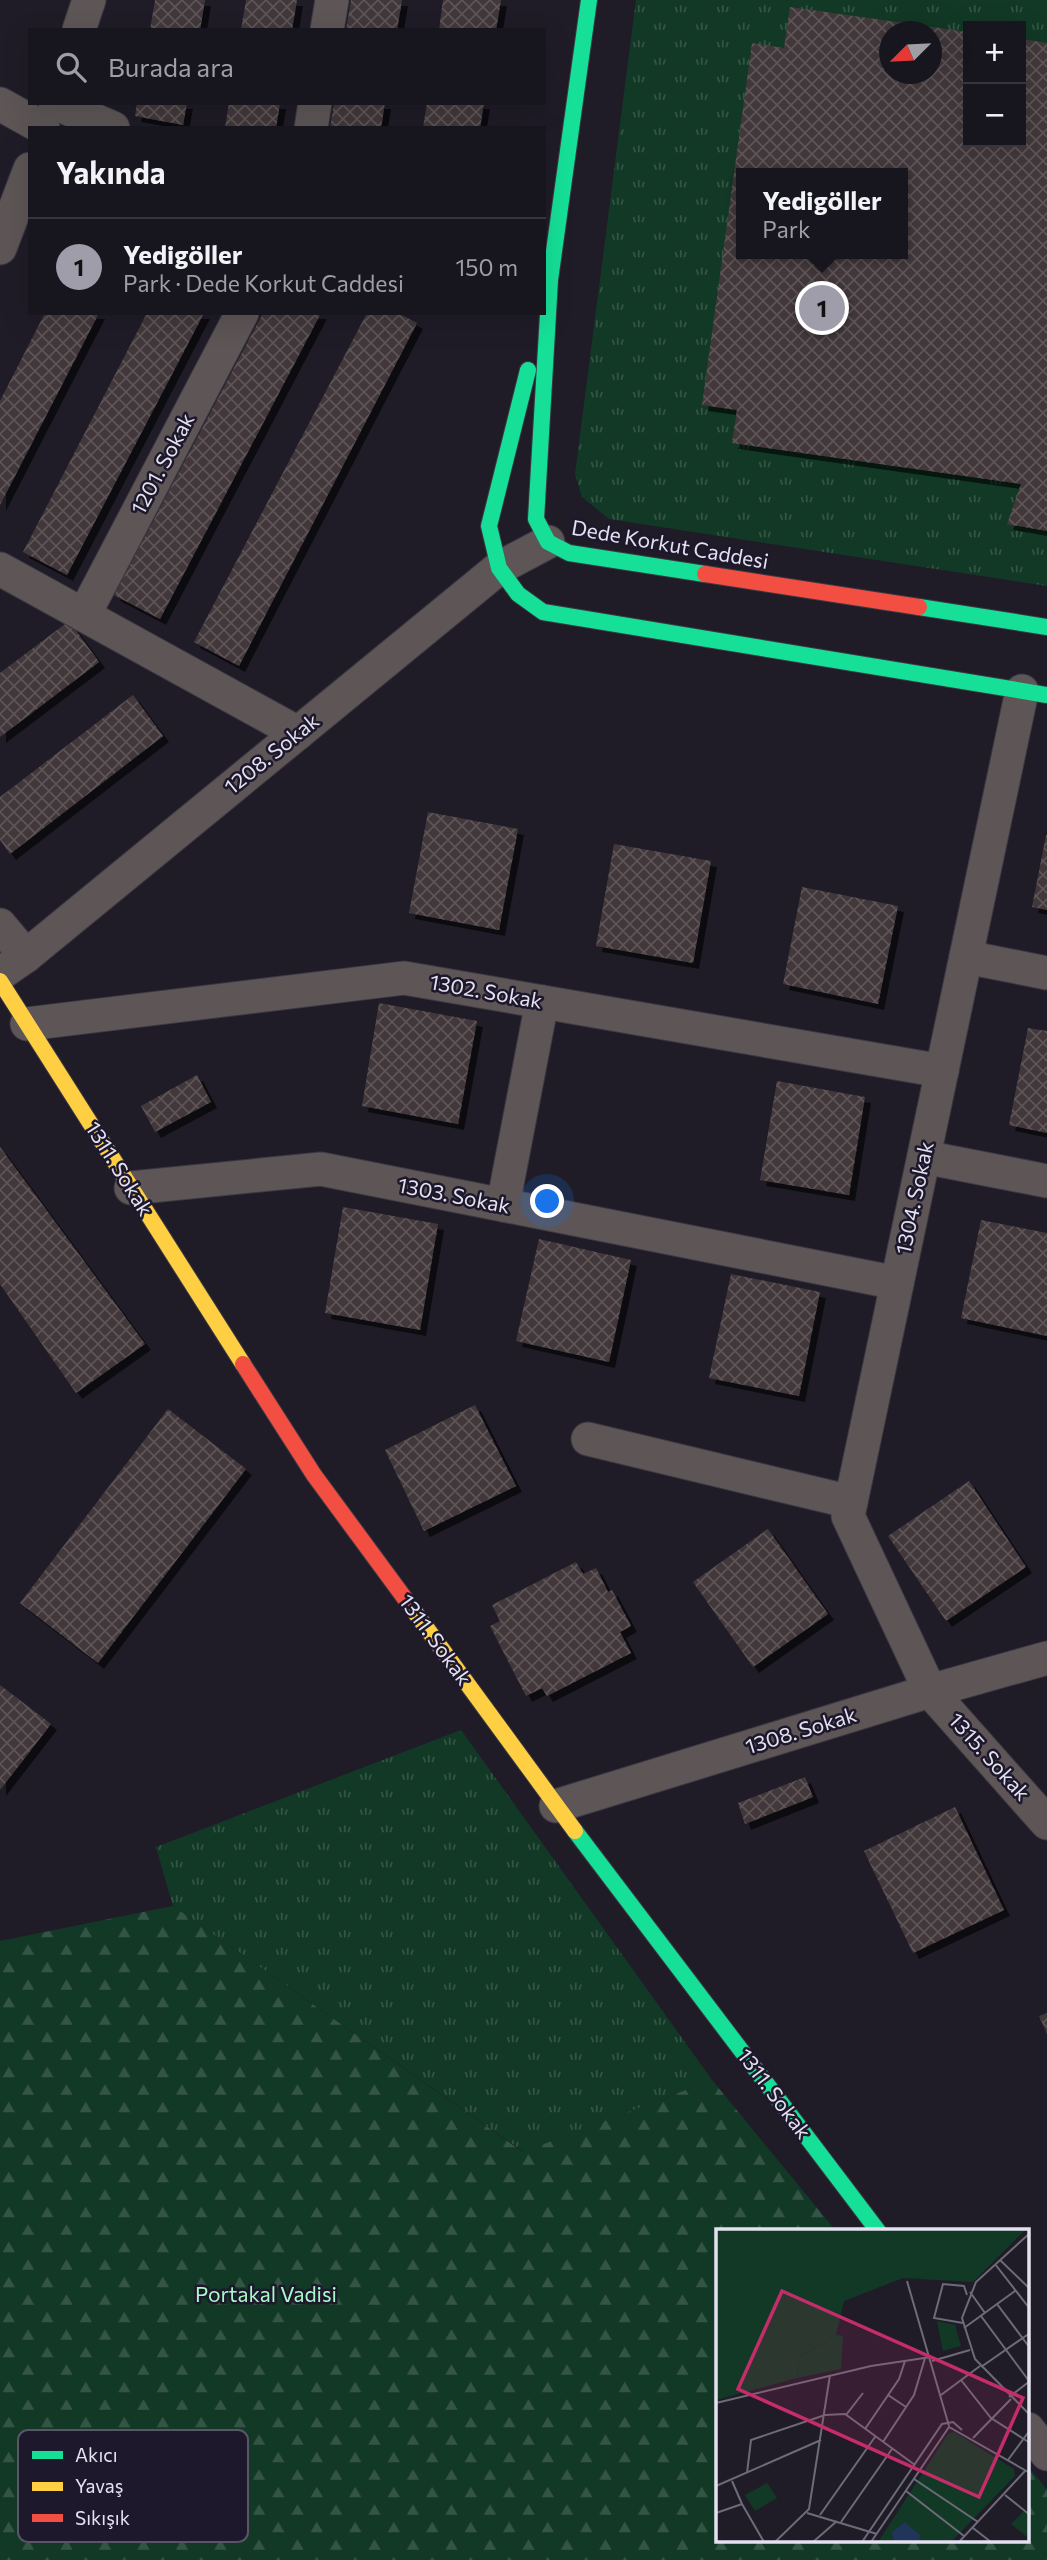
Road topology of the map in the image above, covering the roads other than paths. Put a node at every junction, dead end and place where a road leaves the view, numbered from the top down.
1 (89, 0) edge
2 (332, 0) edge
3 (589, 0) edge
4 (80, 28) edge
5 (327, 28) edge
6 (0, 104) edge
7 (53, 105) edge
8 (59, 105) edge
9 (315, 105) edge
10 (40, 126) edge
11 (45, 126) edge
12 (108, 126) edge
13 (312, 126) edge
14 (28, 174) edge
15 (0, 248) edge
16 (546, 287) edge
17 (241, 315) edge
18 (542, 315) edge
19 (545, 315) edge
20 (548, 542) junction
21 (499, 568) junction
22 (0, 569) edge
23 (84, 615) junction
24 (1047, 627) edge
25 (1035, 693) edge
26 (298, 733) junction
27 (0, 925) edge
28 (966, 957) junction
29 (13, 965) edge
30 (1047, 973) edge
31 (0, 981) edge
32 (542, 1002) junction
33 (27, 1024) junction
34 (942, 1071) junction
35 (924, 1157) junction
36 (1047, 1181) edge
37 (131, 1188) junction
38 (503, 1205) junction
39 (897, 1283) junction
40 (588, 1439) dead end
41 (851, 1502) junction
42 (1047, 1658) edge
43 (930, 1691) junction
44 (556, 1806) junction
45 (1047, 1823) edge
46 (876, 2229) edge
47 (1030, 2432) edge
48 (1047, 2454) edge

1 - 4 street
2 - 5 street
3 - 16 main road, Dede Korkut Caddesi
6 - 10 street
7 - 11 street
8 - 12 street
9 - 13 street
14 - 15 street
17 - 23 street, 1201. Sokak
18 - 21 main road
19 - 20 main road, Dede Korkut Caddesi
20 - 21 street, 1208. Sokak
20 - 24 main road, Dede Korkut Caddesi
21 - 25 main road
21 - 26 street, 1208. Sokak
22 - 23 street
23 - 26 street
25 - 28 street, 1304. Sokak
26 - 29 street, 1208. Sokak
27 - 29 street
28 - 30 street
28 - 34 street, 1304. Sokak
31 - 33 main road, 1311. Sokak
32 - 33 street, 1302. Sokak
32 - 34 street, 1302. Sokak
32 - 38 street
33 - 37 main road, 1311. Sokak
34 - 35 street, 1304. Sokak
35 - 36 street
35 - 39 street, 1304. Sokak
37 - 38 street, 1303. Sokak
37 - 44 main road, 1311. Sokak
38 - 39 street, 1303. Sokak
39 - 41 street, 1304. Sokak
40 - 41 street
41 - 43 street, 1304. Sokak
42 - 43 street, 1308. Sokak
43 - 44 street, 1308. Sokak
43 - 45 street, 1315. Sokak
44 - 46 main road, 1311. Sokak
47 - 48 street

